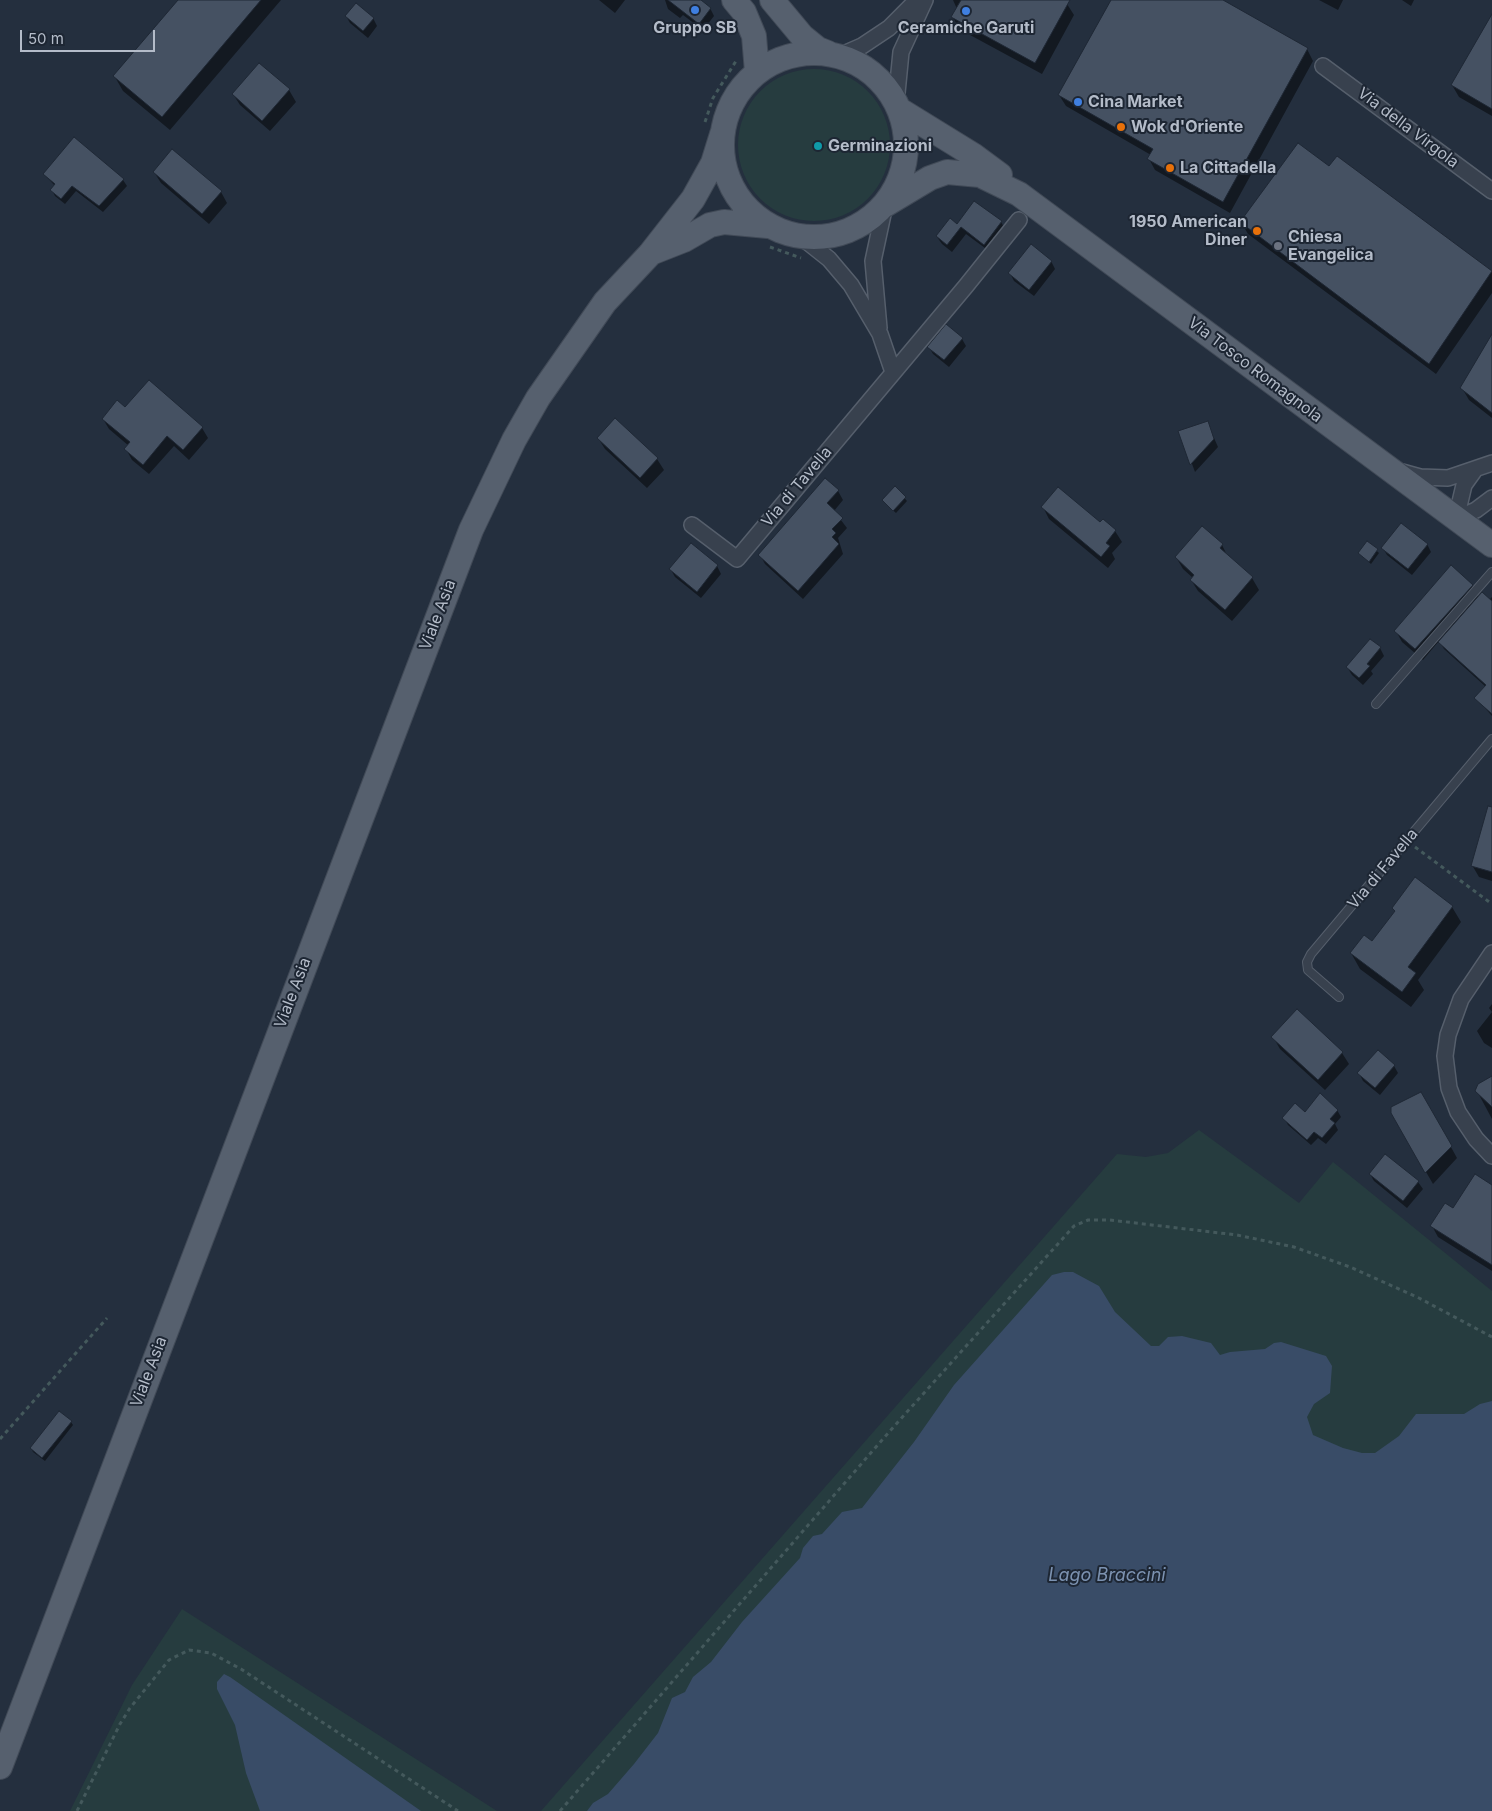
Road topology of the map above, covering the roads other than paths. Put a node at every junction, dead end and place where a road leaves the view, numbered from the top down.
1 (734, 0) edge
2 (772, 0) edge
3 (917, 0) edge
4 (925, 0) edge
5 (834, 55) junction
6 (1323, 66) dead end
7 (757, 72) junction
8 (898, 107) junction
9 (713, 131) junction
10 (1492, 191) edge
11 (1019, 194) junction
12 (885, 205) junction
13 (1019, 220) dead end
14 (766, 235) junction
15 (800, 236) junction
16 (650, 254) junction
17 (880, 334) junction
18 (893, 372) junction
19 (1382, 463) junction
20 (1492, 463) edge
21 (1474, 471) junction
22 (1492, 498) edge
23 (1456, 518) junction
24 (692, 525) dead end
25 (1492, 545) edge
26 (1492, 572) edge
27 (1376, 704) dead end
28 (1492, 739) edge
29 (1492, 953) edge
30 (1339, 997) dead end
31 (1492, 1156) edge
32 (0, 1766) edge

1 - 7 main road
2 - 5 main road
3 - 5 street
4 - 8 street
5 - 7 main road
5 - 8 main road
6 - 10 street, Via della Virgola
7 - 9 main road
8 - 11 main road, Via Tosco Romagnola
8 - 12 main road
9 - 14 main road
9 - 16 main road, Viale Asia
11 - 12 main road, Via Tosco Romagnola
11 - 19 main road, Via Tosco Romagnola
12 - 15 main road
12 - 17 street
13 - 18 street, Via di Tavella
14 - 15 main road
14 - 16 main road
15 - 17 street
16 - 32 main road, Viale Asia
17 - 18 street
18 - 24 street, Via di Tavella
19 - 21 street
19 - 23 main road, Via Tosco Romagnola
20 - 21 street
21 - 23 street
22 - 23 street
23 - 25 main road, Via Tosco Romagnola
26 - 27 lane
28 - 30 lane, Via di Favella
29 - 31 street

